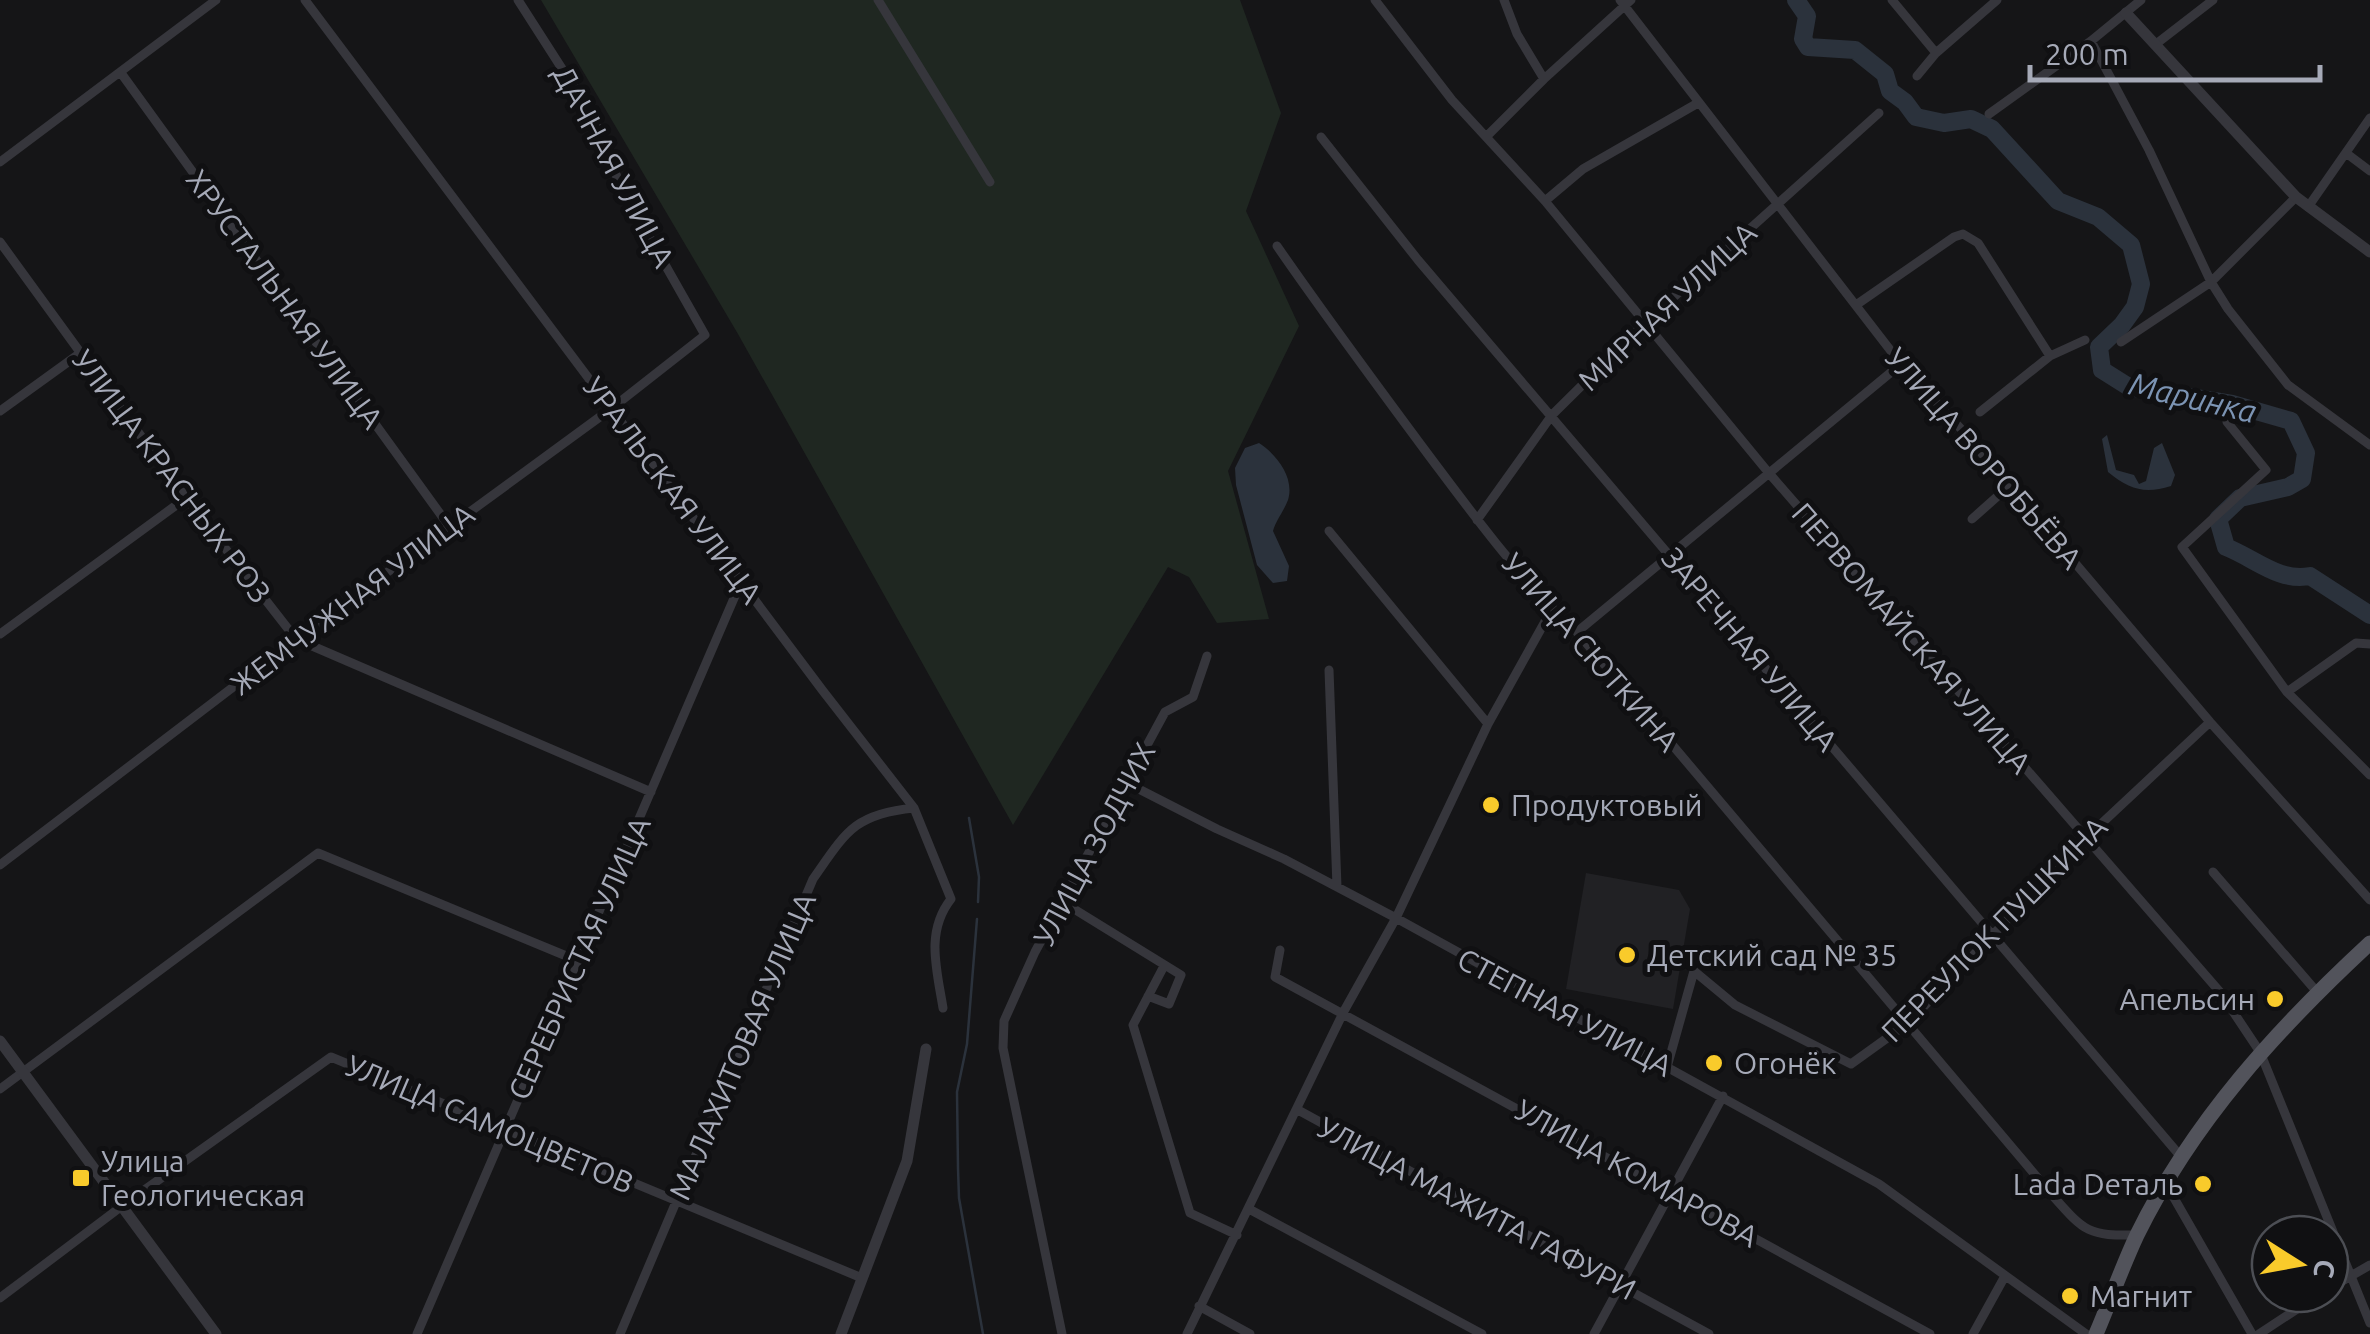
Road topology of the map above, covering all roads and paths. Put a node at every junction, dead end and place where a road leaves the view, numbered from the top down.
1 (216, 0) edge
2 (305, 0) edge
3 (518, 0) edge
4 (878, 0) edge
5 (1375, 0) edge
6 (1504, 0) edge
7 (1892, 0) edge
8 (1997, 0) edge
9 (2141, 0) edge
10 (2213, 0) edge
11 (1626, 2) edge
12 (2126, 13) junction
13 (2091, 41) junction
14 (2156, 44) junction
15 (1936, 53) junction
16 (121, 73) junction
17 (1917, 76) dead end
18 (1544, 79) junction
19 (1698, 103) junction
20 (1879, 112) dead end
21 (1989, 114) dead end
22 (2370, 118) edge
23 (1487, 136) junction
24 (1320, 137) dead end
25 (2346, 153) junction
26 (0, 162) edge
27 (2370, 171) edge
28 (990, 182) dead end
29 (2296, 196) junction
30 (1546, 201) junction
31 (1776, 205) junction
32 (2308, 207) junction
33 (0, 242) edge
34 (1277, 246) dead end
35 (2370, 252) edge
36 (2211, 282) junction
37 (1856, 305) junction
38 (1646, 322) junction
39 (706, 335) joint
40 (2085, 340) dead end
41 (2121, 342) dead end
42 (79, 354) junction
43 (2050, 356) junction
44 (1900, 364) junction
45 (612, 408) junction
46 (0, 411) edge
47 (1980, 412) dead end
48 (1552, 415) junction
49 (2227, 422) dead end
50 (2370, 445) edge
51 (1768, 472) junction
52 (2009, 486) junction
53 (186, 498) junction
54 (1972, 518) dead end
55 (1477, 520) junction
56 (449, 526) junction
57 (1329, 531) dead end
58 (1671, 556) junction
59 (741, 582) junction
60 (1552, 609) junction
61 (1577, 632) junction
62 (0, 634) edge
63 (296, 639) junction
64 (2370, 644) edge
65 (1207, 656) dead end
66 (1328, 670) dead end
67 (2287, 692) junction
68 (2210, 722) junction
69 (1488, 724) junction
70 (2370, 775) edge
71 (1128, 783) junction
72 (651, 792) junction
73 (914, 808) junction
74 (2086, 838) junction
75 (0, 865) edge
76 (2213, 872) dead end
77 (1338, 887) junction
78 (2370, 900) edge
79 (1061, 901) junction
80 (1396, 918) junction
81 (1994, 937) junction
82 (2370, 943) edge
83 (1280, 950) dead end
84 (576, 960) junction
85 (1164, 966) junction
86 (2317, 992) junction
87 (1148, 996) junction
88 (944, 1008) dead end
89 (1344, 1011) junction
90 (1908, 1023) junction
91 (0, 1041) edge
92 (926, 1048) dead end
93 (2260, 1052) junction
94 (1667, 1067) junction
95 (23, 1071) junction
96 (0, 1089) edge
97 (1723, 1096) junction
98 (1298, 1110) junction
99 (504, 1131) junction
100 (2182, 1158) junction
101 (2166, 1184) junction
102 (1671, 1192) junction
103 (677, 1202) junction
104 (122, 1206) junction
105 (1249, 1209) junction
106 (2325, 1214) edge
107 (2137, 1234) junction
108 (1238, 1235) junction
109 (2005, 1276) junction
110 (2350, 1277) edge
111 (862, 1278) junction
112 (1621, 1285) junction
113 (0, 1298) edge
114 (1199, 1306) junction
115 (2288, 1314) edge
116 (2370, 1323) edge
117 (216, 1334) edge
118 (417, 1334) edge
119 (620, 1334) edge
120 (841, 1334) edge
121 (1062, 1334) edge
122 (1187, 1334) edge
123 (1250, 1334) edge
124 (1482, 1334) edge
125 (1594, 1334) edge
126 (1710, 1334) edge
127 (1930, 1334) edge
128 (1973, 1334) edge
129 (2086, 1334) edge
130 (2096, 1334) edge
131 (2256, 1334) edge

1 - 16 street
2 - 45 street, УРАЛЬСКАЯ УЛИЦА
3 - 39 street, ДАЧНАЯ УЛИЦА
4 - 28 street
5 - 23 street, ПЕРВОМАЙСКАЯ УЛИЦА
6 - 18 street
7 - 15 street
8 - 15 street
9 - 12 street
10 - 14 street
11 - 18 street
11 - 19 street, УЛИЦА ВОРОБЬЁВА
12 - 13 street
12 - 14 street
13 - 21 street
13 - 36 street
14 - 29 street
15 - 17 street
16 - 26 street
16 - 56 street, ХРУСТАЛЬНАЯ УЛИЦА
18 - 23 street
19 - 30 street
19 - 31 street, УЛИЦА ВОРОБЬЁВА
20 - 31 street, МИРНАЯ УЛИЦА
22 - 25 street
23 - 30 street, ПЕРВОМАЙСКАЯ УЛИЦА
24 - 48 street, ЗАРЕЧНАЯ УЛИЦА
25 - 27 street
25 - 32 street
29 - 32 street
29 - 36 street
30 - 38 street, ПЕРВОМАЙСКАЯ УЛИЦА
31 - 37 street, УЛИЦА ВОРОБЬЁВА
31 - 38 street, МИРНАЯ УЛИЦА
32 - 35 street
33 - 42 street, УЛИЦА КРАСНЫХ РОЗ
34 - 55 street, УЛИЦА СЮТКИНА
36 - 41 street
36 - 50 street
37 - 43 street
37 - 44 street, УЛИЦА ВОРОБЬЁВА
38 - 48 street, МИРНАЯ УЛИЦА
38 - 51 street, ПЕРВОМАЙСКАЯ УЛИЦА
39 - 45 street, ЖЕМЧУЖНАЯ УЛИЦА
40 - 43 street
42 - 46 street
42 - 53 street, УЛИЦА КРАСНЫХ РОЗ
43 - 47 street
44 - 51 street
44 - 52 street, УЛИЦА ВОРОБЬЁВА
45 - 56 street, ЖЕМЧУЖНАЯ УЛИЦА
45 - 59 street, УРАЛЬСКАЯ УЛИЦА
48 - 55 street, МИРНАЯ УЛИЦА
48 - 58 street, ЗАРЕЧНАЯ УЛИЦА
49 - 67 street
51 - 58 street
51 - 74 street, ПЕРВОМАЙСКАЯ УЛИЦА
52 - 54 street
52 - 68 street, УЛИЦА ВОРОБЬЁВА
53 - 62 street
53 - 63 street, УЛИЦА КРАСНЫХ РОЗ
55 - 60 street, УЛИЦА СЮТКИНА
56 - 63 street, ЖЕМЧУЖНАЯ УЛИЦА
57 - 69 street
58 - 61 street
58 - 81 street, ЗАРЕЧНАЯ УЛИЦА
59 - 72 street, СЕРЕБРИСТАЯ УЛИЦА
59 - 73 street, УРАЛЬСКАЯ УЛИЦА
60 - 61 street, УЛИЦА СЮТКИНА
60 - 69 street
61 - 90 street, УЛИЦА СЮТКИНА
63 - 72 street, УЛИЦА КРАСНЫХ РОЗ
63 - 75 street, ЖЕМЧУЖНАЯ УЛИЦА
64 - 67 street
65 - 71 street, УЛИЦА ЗОДЧИХ
66 - 77 street
67 - 70 street
68 - 74 street, ПЕРЕУЛОК ПУШКИНА
68 - 78 street, УЛИЦА ВОРОБЬЁВА
69 - 80 street
71 - 77 street, СТЕПНАЯ УЛИЦА
71 - 79 street, УЛИЦА ЗОДЧИХ
72 - 84 street, СЕРЕБРИСТАЯ УЛИЦА
73 - 88 street, УРАЛЬСКАЯ УЛИЦА
73 - 103 street, МАЛАХИТОВАЯ УЛИЦА
74 - 81 street, ПЕРЕУЛОК ПУШКИНА
74 - 93 street, ПЕРВОМАЙСКАЯ УЛИЦА
76 - 86 street
77 - 80 street, СТЕПНАЯ УЛИЦА
79 - 85 street
79 - 121 street, УЛИЦА ЗОДЧИХ
80 - 89 street
80 - 94 street, СТЕПНАЯ УЛИЦА
81 - 90 street, ПЕРЕУЛОК ПУШКИНА
81 - 100 street, ЗАРЕЧНАЯ УЛИЦА
82 - 86 main road
83 - 89 street, УЛИЦА КОМАРОВА
84 - 95 street
84 - 99 street, СЕРЕБРИСТАЯ УЛИЦА
85 - 87 street
85 - 87 street
86 - 93 main road
87 - 108 street
89 - 98 street
89 - 102 street, УЛИЦА КОМАРОВА
90 - 94 street, ПЕРЕУЛОК ПУШКИНА
90 - 107 street, УЛИЦА СЮТКИНА
91 - 95 street
92 - 111 street
93 - 100 main road
93 - 106 street, ПЕРВОМАЙСКАЯ УЛИЦА
94 - 97 street, СТЕПНАЯ УЛИЦА
95 - 96 street
95 - 104 street
97 - 102 street
97 - 109 street, СТЕПНАЯ УЛИЦА
98 - 105 street
98 - 112 street, УЛИЦА МАЖИТА ГАФУРИ
99 - 103 street, УЛИЦА САМОЦВЕТОВ
99 - 104 street, УЛИЦА САМОЦВЕТОВ
99 - 118 street, СЕРЕБРИСТАЯ УЛИЦА
100 - 101 main road
101 - 107 main road
101 - 131 street
102 - 112 street
102 - 127 street, УЛИЦА КОМАРОВА
103 - 111 street, УЛИЦА САМОЦВЕТОВ
103 - 119 street, МАЛАХИТОВАЯ УЛИЦА
104 - 113 street, УЛИЦА САМОЦВЕТОВ
104 - 117 street
105 - 108 street
105 - 124 street
107 - 130 main road
108 - 114 street
109 - 128 street
109 - 129 street, СТЕПНАЯ УЛИЦА
110 - 116 street, ПЕРВОМАЙСКАЯ УЛИЦА
111 - 120 street
112 - 125 street
112 - 126 street, УЛИЦА МАЖИТА ГАФУРИ
114 - 122 street
114 - 123 street
115 - 131 street

